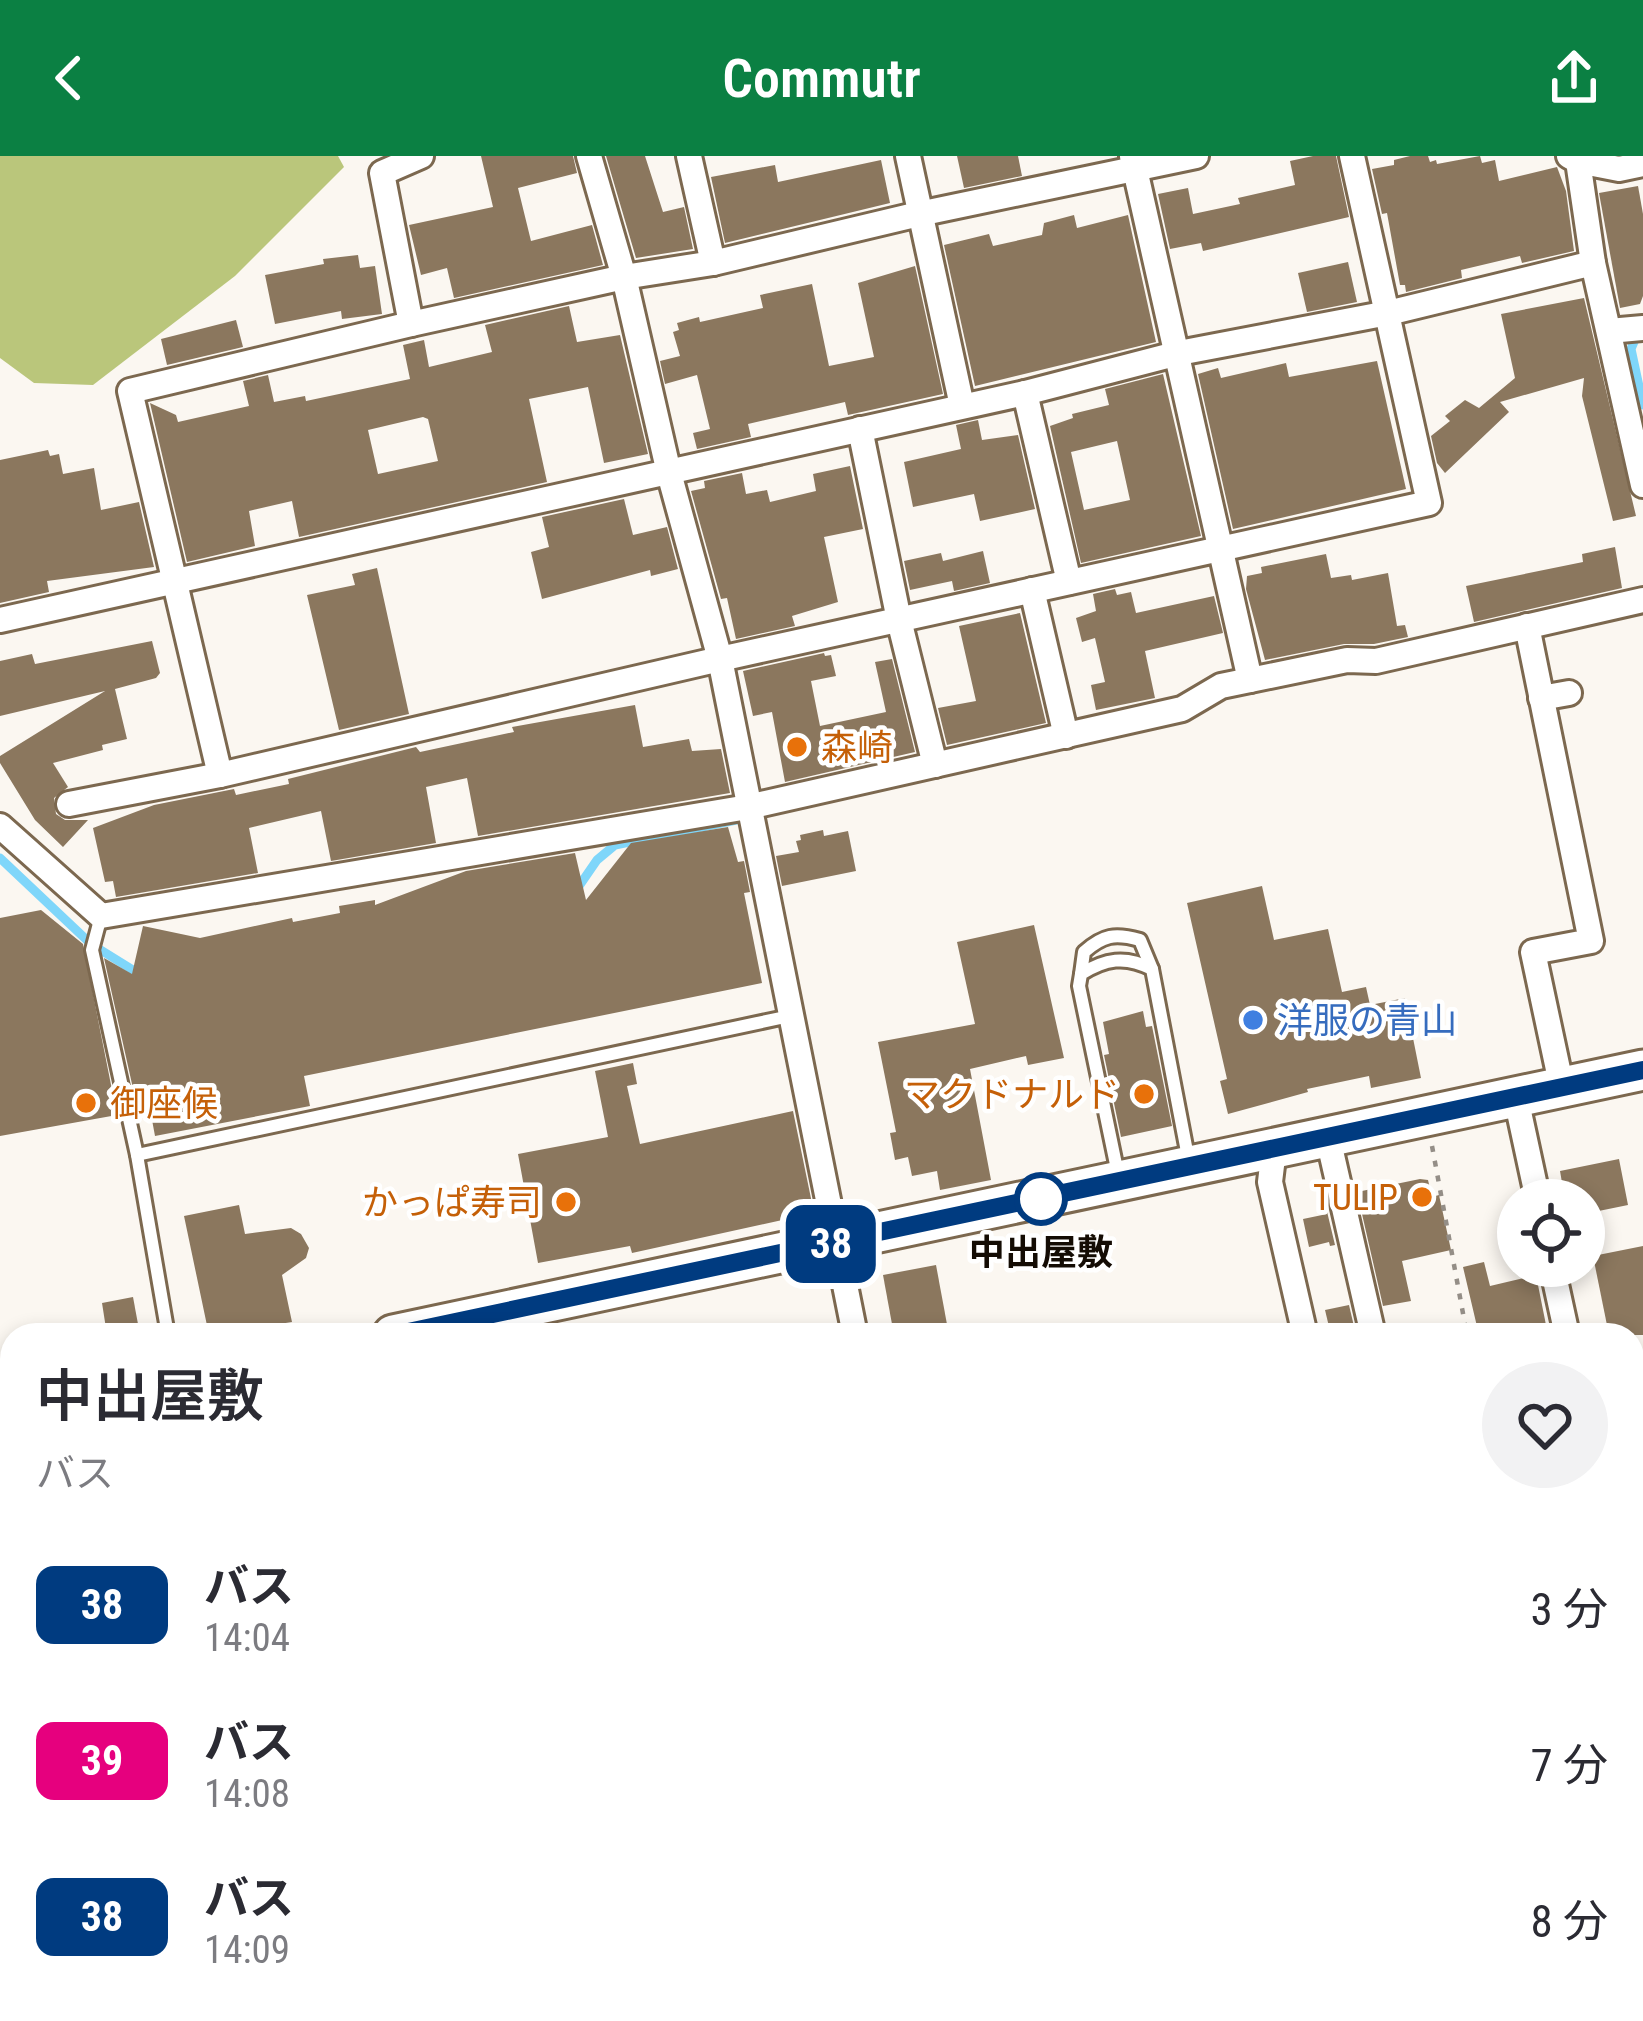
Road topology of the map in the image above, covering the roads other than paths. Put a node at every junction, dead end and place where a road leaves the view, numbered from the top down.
1 (422, 156) edge
2 (589, 156) edge
3 (688, 156) edge
4 (908, 156) edge
5 (1196, 156) edge
6 (1352, 156) edge
7 (1573, 159) edge
8 (1134, 162) edge
9 (377, 164) edge
10 (1643, 164) edge
11 (920, 214) junction
12 (712, 263) junction
13 (1593, 263) junction
14 (623, 277) junction
15 (1388, 313) junction
16 (411, 324) junction
17 (1643, 328) edge
18 (1609, 332) junction
19 (1179, 353) junction
20 (1025, 393) junction
21 (962, 406) junction
22 (860, 429) junction
23 (669, 472) junction
24 (1643, 485) edge
25 (1223, 548) junction
26 (1069, 582) junction
27 (172, 583) junction
28 (1032, 590) junction
29 (1643, 600) edge
30 (0, 620) edge
31 (899, 620) junction
32 (1528, 635) junction
33 (720, 659) junction
34 (1250, 680) junction
35 (1569, 693) dead end
36 (1541, 698) junction
37 (1066, 736) junction
38 (935, 765) junction
39 (220, 775) junction
40 (68, 804) dead end
41 (748, 807) junction
42 (0, 826) edge
43 (101, 916) junction
44 (1152, 969) junction
45 (1081, 974) junction
46 (790, 1016) junction
47 (1643, 1070) edge
48 (1562, 1088) junction
49 (1516, 1098) junction
50 (1328, 1138) junction
51 (1274, 1149) junction
52 (137, 1155) junction
53 (1190, 1166) junction
54 (1533, 1179) edge
55 (1120, 1181) junction
56 (838, 1242) junction
57 (1557, 1287) edge
58 (166, 1323) edge
59 (450, 1323) edge
60 (853, 1323) edge
61 (1302, 1323) edge
62 (1370, 1323) edge
63 (1564, 1323) edge

1 - 9 street
2 - 14 street
3 - 12 street
4 - 11 street
5 - 8 street
6 - 15 street
7 - 10 street
7 - 13 street
8 - 11 street
8 - 19 street
9 - 16 street
11 - 12 street
11 - 21 street
12 - 14 street
13 - 15 street
13 - 18 street
14 - 16 street
14 - 23 street
15 - 19 street
15 - 25 street
16 - 27 street
17 - 18 street
18 - 24 street
19 - 20 street
19 - 25 street
20 - 21 street
20 - 26 street
21 - 22 street
22 - 23 street
22 - 31 street
23 - 27 street
23 - 33 street
25 - 26 street
25 - 34 street
26 - 28 street
27 - 30 street
27 - 39 street
28 - 31 street
28 - 37 street
29 - 32 street
31 - 33 street
31 - 38 street
32 - 34 street
32 - 36 street
33 - 39 street
33 - 41 street
34 - 37 street
35 - 36 street
36 - 48 street
37 - 38 street
38 - 41 street
39 - 40 street
41 - 43 street
41 - 46 street
42 - 43 street
43 - 52 lane
44 - 45 lane
44 - 45 lane
44 - 53 lane
45 - 55 lane
46 - 52 lane
46 - 56 street
47 - 48 highway
48 - 49 highway
49 - 50 highway
49 - 54 street
50 - 51 highway
50 - 62 street
51 - 53 highway
51 - 61 street
52 - 58 lane
53 - 55 highway
55 - 56 highway
56 - 59 highway
56 - 60 street
57 - 63 street

